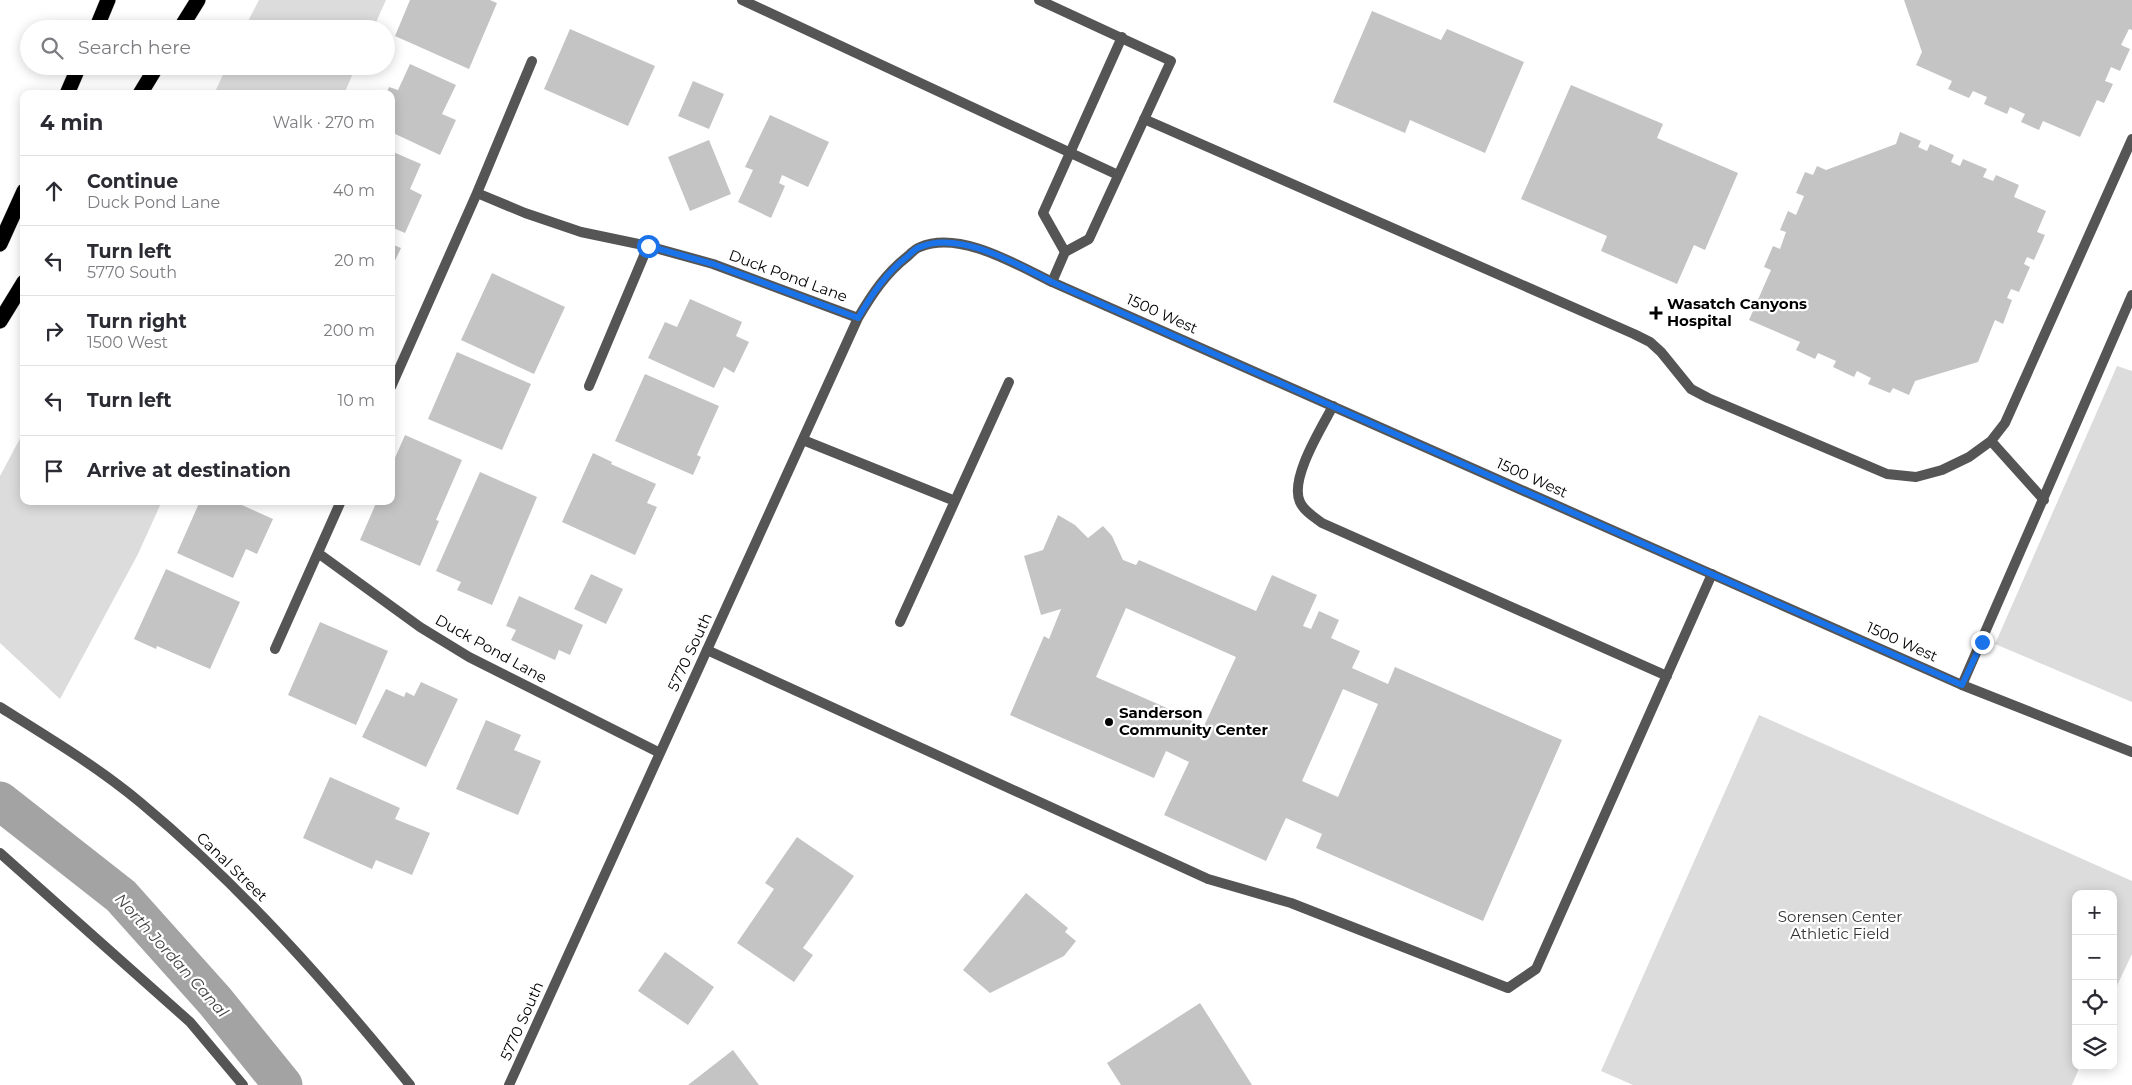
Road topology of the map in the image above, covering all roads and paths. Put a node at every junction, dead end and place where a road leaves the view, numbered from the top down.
1 (108, 0) edge
2 (198, 0) edge
3 (742, 0) edge
4 (1039, 0) edge
5 (100, 20) edge
6 (186, 20) edge
7 (1122, 37) junction
8 (532, 61) dead end
9 (75, 75) edge
10 (152, 75) edge
11 (69, 90) edge
12 (142, 90) edge
13 (1144, 119) junction
14 (2132, 139) edge
15 (1068, 153) junction
16 (1118, 175) junction
17 (477, 193) junction
18 (20, 200) edge
19 (0, 244) edge
20 (648, 246) junction
21 (919, 247) joint
22 (1064, 252) junction
23 (1052, 282) junction
24 (20, 288) edge
25 (2132, 295) edge
26 (858, 318) junction
27 (0, 321) edge
28 (395, 378) edge
29 (1009, 382) dead end
30 (589, 386) dead end
31 (1333, 406) junction
32 (804, 440) junction
33 (1991, 441) junction
34 (2044, 500) junction
35 (955, 501) junction
36 (339, 505) edge
37 (318, 553) junction
38 (1712, 574) junction
39 (900, 622) dead end
40 (275, 648) dead end
41 (707, 650) junction
42 (1667, 676) junction
43 (1962, 685) junction
44 (0, 707) edge
45 (2132, 752) edge
46 (660, 753) junction
47 (0, 853) edge
48 (243, 1085) edge
49 (410, 1085) edge
50 (509, 1085) edge

1 - 5 highway
2 - 6 highway
3 - 15 street
4 - 7 street
7 - 13 street
7 - 15 street
8 - 17 street
9 - 11 highway
10 - 12 highway
13 - 16 street
13 - 33 street
14 - 33 street
15 - 16 street
15 - 22 street
16 - 22 street
17 - 20 street, Duck Pond Lane
17 - 28 street
18 - 19 highway
20 - 26 street, Duck Pond Lane
20 - 30 street
21 - 23 street, 1500 West
21 - 26 street, 5770 South
22 - 23 street
23 - 31 street, 1500 West
24 - 27 highway
25 - 34 street
26 - 32 street, 5770 South
29 - 35 street
31 - 38 street, 1500 West
31 - 42 street
32 - 35 street
32 - 41 street, 5770 South
33 - 34 street
34 - 43 street
35 - 39 street
36 - 37 street
37 - 40 street
37 - 46 street, Duck Pond Lane
38 - 42 street
38 - 43 street, 1500 West
41 - 42 street
41 - 46 street, 5770 South
43 - 45 street, 1500 West
44 - 49 street, Canal Street
46 - 50 street, 5770 South
47 - 48 street

